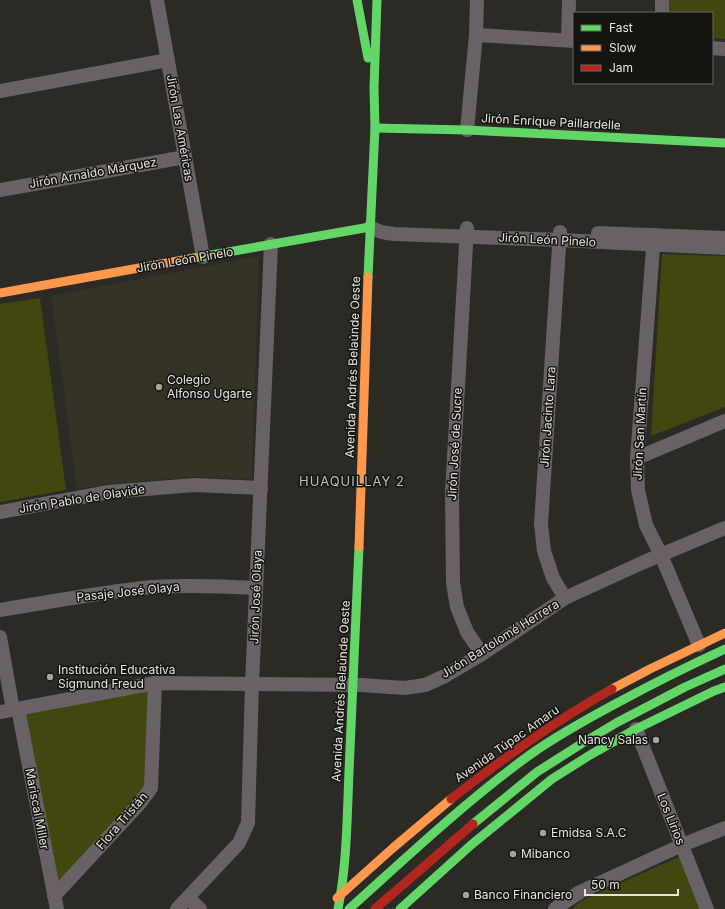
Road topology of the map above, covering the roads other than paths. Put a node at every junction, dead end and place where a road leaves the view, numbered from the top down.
1 (157, 0) edge
2 (357, 0) edge
3 (377, 0) edge
4 (477, 0) edge
5 (570, 0) edge
6 (662, 0) edge
7 (662, 12) edge
8 (476, 35) junction
9 (571, 40) edge
10 (713, 48) edge
11 (725, 49) edge
12 (168, 60) junction
13 (374, 88) junction
14 (0, 91) edge
15 (375, 128) junction
16 (467, 130) junction
17 (725, 143) edge
18 (186, 157) junction
19 (0, 190) edge
20 (370, 226) junction
21 (467, 232) junction
22 (560, 236) junction
23 (725, 238) edge
24 (654, 240) junction
25 (271, 244) junction
26 (725, 248) edge
27 (203, 256) junction
28 (0, 293) edge
29 (725, 421) edge
30 (637, 458) junction
31 (260, 488) junction
32 (0, 512) edge
33 (725, 528) edge
34 (660, 555) junction
35 (256, 588) junction
36 (565, 598) junction
37 (0, 610) edge
38 (725, 633) edge
39 (0, 637) edge
40 (699, 645) junction
41 (725, 649) edge
42 (482, 654) junction
43 (725, 669) edge
44 (155, 683) junction
45 (252, 684) junction
46 (354, 685) junction
47 (725, 687) edge
48 (10, 710) edge
49 (636, 729) junction
50 (725, 828) edge
51 (346, 839) junction
52 (682, 845) junction
53 (334, 877) dead end
54 (341, 894) junction
55 (188, 898) junction
56 (56, 902) edge
57 (335, 906) edge
58 (177, 909) edge
59 (200, 909) edge
60 (349, 909) edge
61 (374, 909) edge
62 (400, 909) edge
63 (555, 909) edge
64 (707, 909) edge

1 - 12 street, Jirón Las Américas
2 - 13 main road, Avenida Andrés Belaúnde Oeste
3 - 13 main road, Avenida Andrés Belaúnde Oeste
4 - 8 street
5 - 9 street
6 - 7 street
8 - 9 street
8 - 16 street
10 - 11 street
12 - 14 street
12 - 18 street, Jirón Las Américas
13 - 15 main road, Avenida Andrés Belaúnde Oeste
15 - 16 main road, Jirón Enrique Paillardelle
15 - 20 main road, Avenida Andrés Belaúnde Oeste
16 - 17 main road, Jirón Enrique Paillardelle
18 - 19 street, Jirón Arnaldo Márquez
18 - 27 street, Jirón Las Américas
20 - 21 street, Jirón León Pinelo
20 - 25 main road, Jirón León Pinelo
20 - 46 main road, Avenida Andrés Belaúnde Oeste
21 - 22 street, Jirón León Pinelo
21 - 42 street, Jirón José de Sucre
22 - 24 street, Jirón León Pinelo
22 - 36 street, Jirón Jacinto Lara
23 - 24 street, Jirón León Pinelo
24 - 26 street, Jirón León Pinelo
24 - 30 street, Jirón San Martín
25 - 27 main road, Jirón León Pinelo
25 - 31 street, Jirón José Olaya
27 - 28 main road, Jirón León Pinelo
29 - 30 street
30 - 34 street, Jirón San Martín
31 - 32 street, Jirón Pablo de Olavide
31 - 35 street, Jirón José Olaya
33 - 34 street, Jirón Bartolomé Herrera
34 - 36 street, Jirón Bartolomé Herrera
34 - 40 street, Jirón San Martín
35 - 37 street, Pasaje José Olaya
35 - 45 street, Jirón José Olaya
36 - 42 street, Jirón Bartolomé Herrera
38 - 40 main road, Avenida Túpac Amaru
39 - 48 street, Mariscal Miller
40 - 54 main road, Avenida Túpac Amaru
41 - 60 main road, Avenida Túpac Amaru
42 - 46 street, Jirón Bartolomé Herrera
43 - 61 main road
44 - 45 street, Jirón Bartolomé Herrera
44 - 48 street, Jirón Bartolomé Herrera
44 - 56 street, Flora Tristán
45 - 46 street, Jirón Bartolomé Herrera
45 - 55 street, Jirón José Olaya
46 - 51 main road, Avenida Andrés Belaúnde Oeste
47 - 49 main road
48 - 56 street, Mariscal Miller
49 - 52 street, Los Lirios
49 - 62 main road
50 - 52 street
51 - 53 main road, Avenida Andrés Belaúnde Oeste
51 - 54 main road, Avenida Andrés Belaúnde Oeste
52 - 63 street
52 - 64 street, Los Lirios
54 - 57 main road, Avenida Túpac Amaru
55 - 58 street, Jirón José Olaya
55 - 59 street

